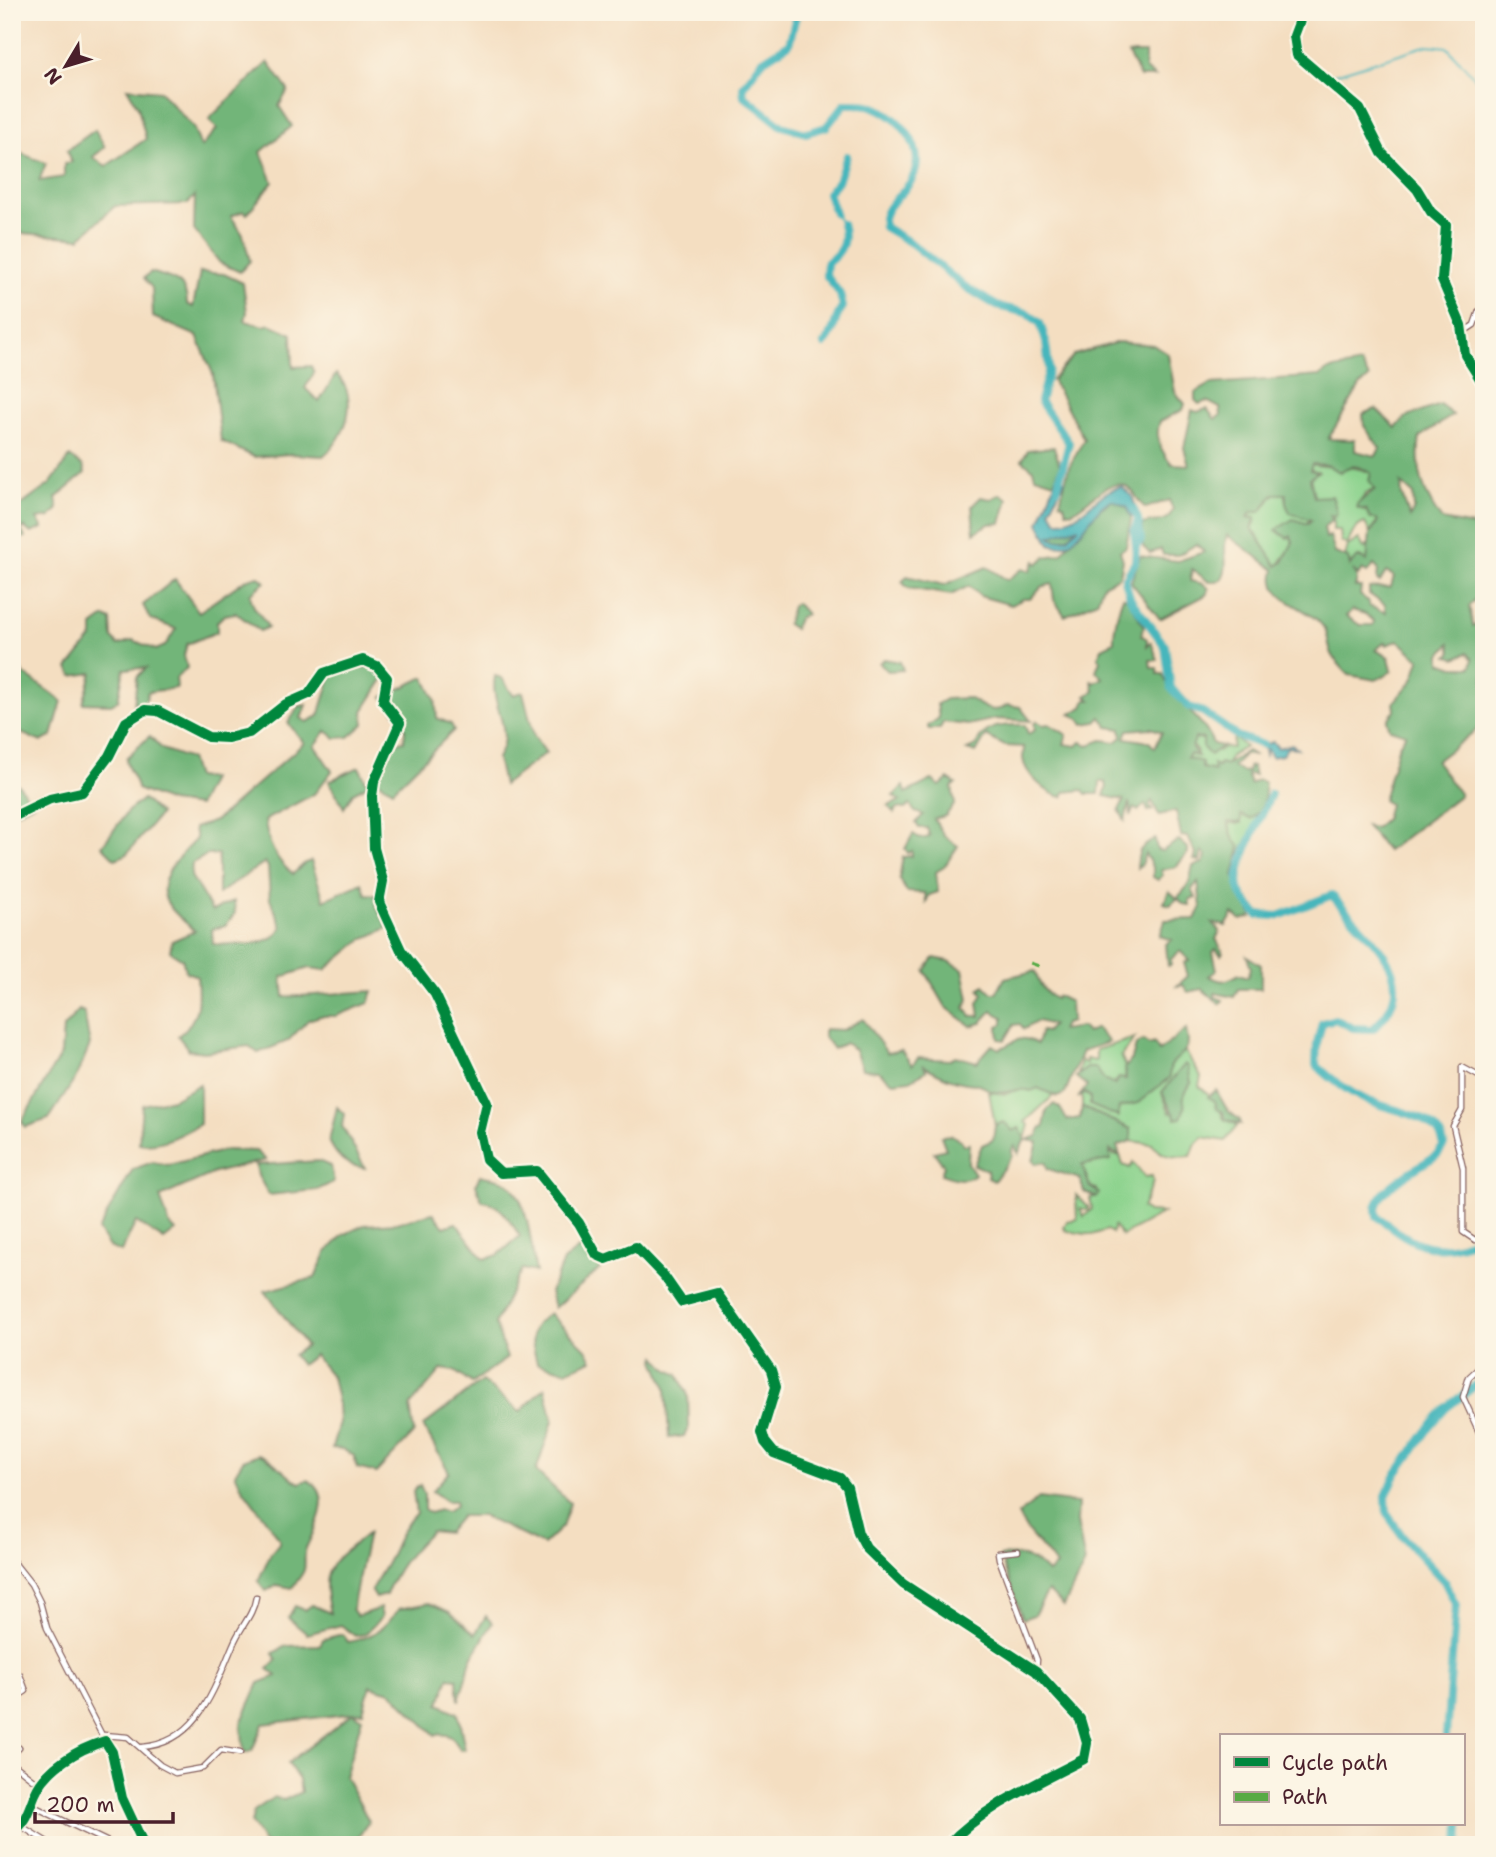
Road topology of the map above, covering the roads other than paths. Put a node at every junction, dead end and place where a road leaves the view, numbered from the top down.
1 (1303, 12) edge
2 (1479, 311) dead end
3 (1462, 333) junction
4 (1484, 385) edge
5 (12, 813) edge
6 (1484, 1079) edge
7 (1484, 1239) edge
8 (1484, 1363) edge
9 (1484, 1443) edge
10 (1018, 1551) dead end
11 (12, 1560) edge
12 (256, 1597) dead end
13 (1036, 1671) junction
14 (20, 1675) dead end
15 (12, 1700) edge
16 (104, 1735) junction
17 (105, 1741) junction
18 (142, 1747) junction
19 (19, 1748) dead end
20 (240, 1753) dead end
21 (12, 1754) edge
22 (12, 1763) edge
23 (40, 1785) junction
24 (31, 1805) junction
25 (21, 1826) junction
26 (12, 1832) edge
27 (110, 1843) dead end
28 (52, 1845) edge
29 (144, 1845) edge
30 (948, 1845) edge

1 - 3 street
2 - 3 street
3 - 4 street
5 - 13 street
6 - 7 street
8 - 9 street
10 - 13 street
11 - 16 street
12 - 18 street
13 - 30 street
14 - 15 street
16 - 17 street
16 - 18 street
17 - 23 street
17 - 29 street
18 - 20 street
19 - 21 street
22 - 23 street
23 - 24 street
24 - 25 street
24 - 27 street
25 - 26 street
25 - 28 street

